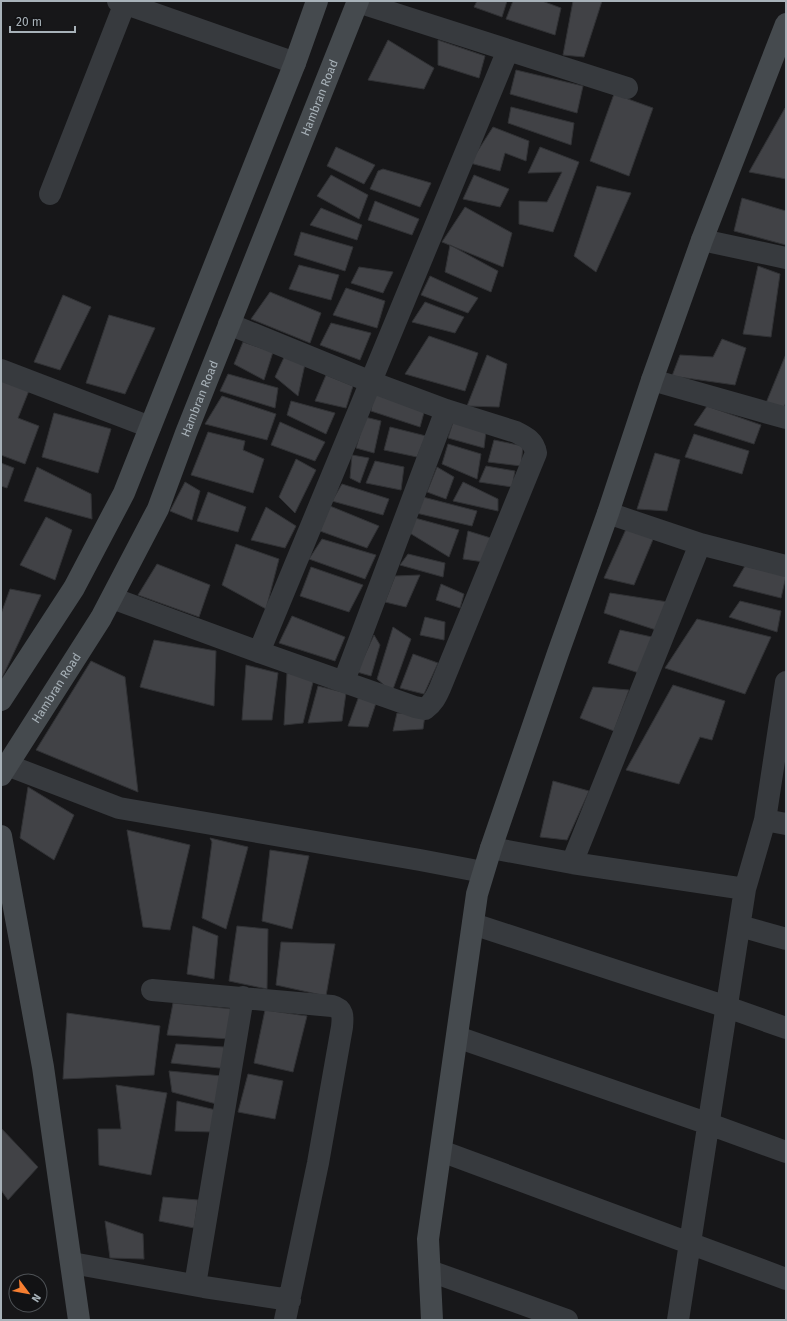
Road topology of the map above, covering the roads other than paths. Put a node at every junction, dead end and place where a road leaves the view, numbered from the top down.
1 (317, 1) edge
2 (121, 2) edge
3 (358, 2) edge
4 (786, 24) edge
5 (508, 50) junction
6 (295, 63) junction
7 (627, 88) dead end
8 (50, 194) dead end
9 (702, 240) junction
10 (786, 258) edge
11 (229, 324) junction
12 (1, 370) edge
13 (652, 380) junction
14 (371, 382) junction
15 (446, 410) junction
16 (786, 418) edge
17 (150, 428) junction
18 (608, 514) junction
19 (700, 544) junction
20 (786, 566) edge
21 (112, 598) junction
22 (259, 652) junction
23 (344, 681) junction
24 (786, 682) edge
25 (1, 700) edge
26 (4, 770) edge
27 (776, 822) edge
28 (1, 836) edge
29 (491, 848) junction
30 (572, 863) junction
31 (475, 871) junction
32 (745, 889) junction
33 (473, 924) junction
34 (740, 926) junction
35 (786, 939) edge
36 (152, 990) dead end
37 (243, 997) junction
38 (727, 1007) junction
39 (786, 1028) edge
40 (457, 1037) junction
41 (709, 1124) junction
42 (441, 1151) junction
43 (786, 1152) edge
44 (690, 1243) junction
45 (72, 1264) junction
46 (430, 1270) junction
47 (786, 1279) edge
48 (195, 1285) junction
49 (287, 1310) edge
50 (79, 1320) edge
51 (432, 1320) edge
52 (567, 1320) edge
53 (678, 1320) edge

1 - 6 street
2 - 6 street
2 - 8 street
3 - 5 street
3 - 11 street, Hambran Road
4 - 9 street
5 - 7 street
5 - 14 street
6 - 17 street
9 - 10 street
9 - 13 street
11 - 14 street
11 - 21 street, Hambran Road
12 - 17 street
13 - 16 street
13 - 18 street
14 - 15 street
14 - 22 street
15 - 23 street
15 - 23 street
17 - 25 street
18 - 19 street
18 - 29 street
19 - 20 street
19 - 30 street
21 - 22 street
21 - 26 street, Hambran Road
22 - 23 street
24 - 27 street
26 - 31 street
27 - 32 street
28 - 45 street
29 - 30 street
29 - 31 street
30 - 32 street
31 - 33 street
32 - 34 street
33 - 38 street
33 - 40 street
34 - 35 street
34 - 38 street
36 - 37 street
37 - 48 street
37 - 49 street
38 - 39 street
38 - 41 street
40 - 41 street
40 - 42 street
41 - 43 street
41 - 44 street
42 - 44 street
42 - 46 street
44 - 47 street
44 - 53 street
45 - 48 street
45 - 50 street
46 - 51 street
46 - 52 street
48 - 49 street

